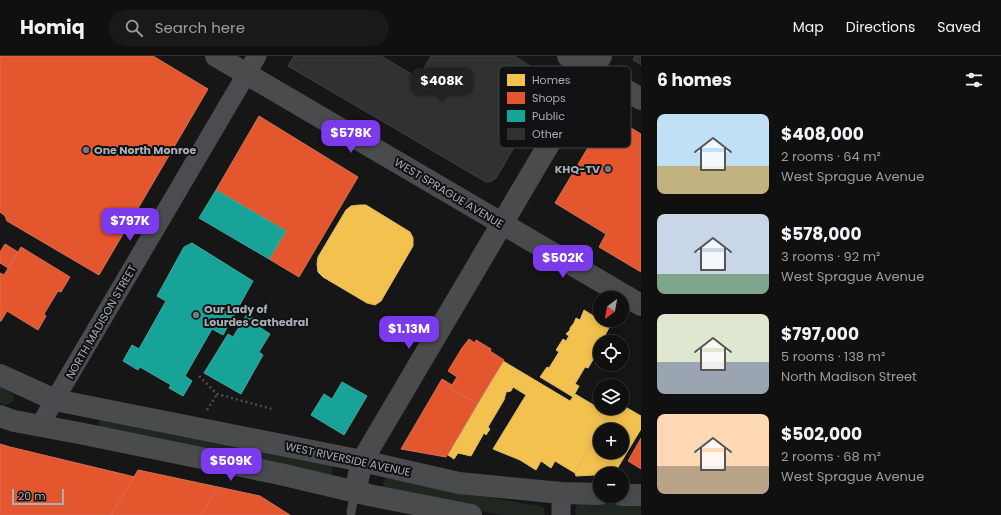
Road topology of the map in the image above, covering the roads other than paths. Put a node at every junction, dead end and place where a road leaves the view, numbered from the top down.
1 (216, 56) edge
2 (568, 56) edge
3 (597, 63) edge
4 (252, 65) edge
5 (631, 91) edge
6 (641, 99) edge
7 (547, 148) edge
8 (502, 224) junction
9 (641, 305) edge
10 (0, 375) edge
11 (55, 400) junction
12 (0, 416) edge
13 (40, 426) junction
14 (362, 461) junction
15 (561, 493) junction
16 (593, 494) edge
17 (629, 494) edge
18 (641, 495) edge
19 (353, 502) junction
20 (471, 515) edge
21 (561, 515) edge

1 - 4 street, WEST SPRAGUE AVENUE
2 - 3 street
4 - 8 street, WEST SPRAGUE AVENUE
4 - 11 street, NORTH MADISON STREET
5 - 6 street
7 - 8 street
8 - 9 street, WEST SPRAGUE AVENUE
8 - 14 street
10 - 11 street, WEST RIVERSIDE AVENUE
11 - 13 street, NORTH MADISON STREET
11 - 14 street, WEST RIVERSIDE AVENUE
12 - 13 street
13 - 19 street
14 - 15 street, WEST RIVERSIDE AVENUE
14 - 19 street
15 - 16 street, WEST RIVERSIDE AVENUE
15 - 21 street
17 - 18 street
19 - 20 street

